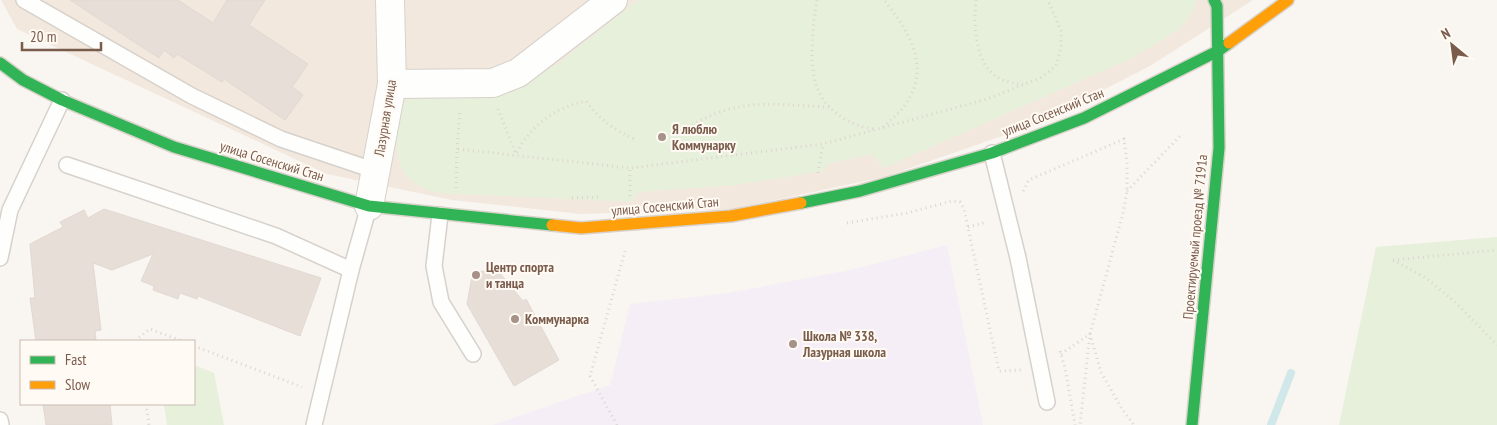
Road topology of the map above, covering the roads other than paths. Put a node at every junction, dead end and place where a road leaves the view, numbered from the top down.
1 (24, 0) edge
2 (390, 0) edge
3 (613, 0) edge
4 (1214, 0) edge
5 (1288, 0) edge
6 (1218, 51) junction
7 (0, 64) edge
8 (0, 77) edge
9 (23, 80) junction
10 (392, 84) junction
11 (62, 100) junction
12 (992, 153) junction
13 (67, 165) dead end
14 (376, 170) junction
15 (369, 206) junction
16 (440, 215) junction
17 (0, 258) edge
18 (351, 270) junction
19 (473, 354) dead end
20 (1047, 402) dead end
21 (0, 420) edge
22 (1, 425) edge
23 (314, 425) edge
24 (1192, 425) edge

1 - 14 lane
2 - 10 street, Лазурная улица
3 - 10 street
4 - 6 street, Проектируемый проезд № 7191а
5 - 6 street, улица Сосенский Стан
6 - 12 street, улица Сосенский Стан
6 - 24 street, Проектируемый проезд № 7191а
7 - 9 street
8 - 9 street
9 - 11 street, улица Сосенский Стан
10 - 14 street, Лазурная улица
11 - 15 street, улица Сосенский Стан
11 - 17 lane
12 - 16 street, улица Сосенский Стан
12 - 20 lane
13 - 18 lane
14 - 15 street, Лазурная улица
15 - 16 street, улица Сосенский Стан
15 - 18 lane
16 - 19 lane
18 - 23 lane
21 - 22 lane

